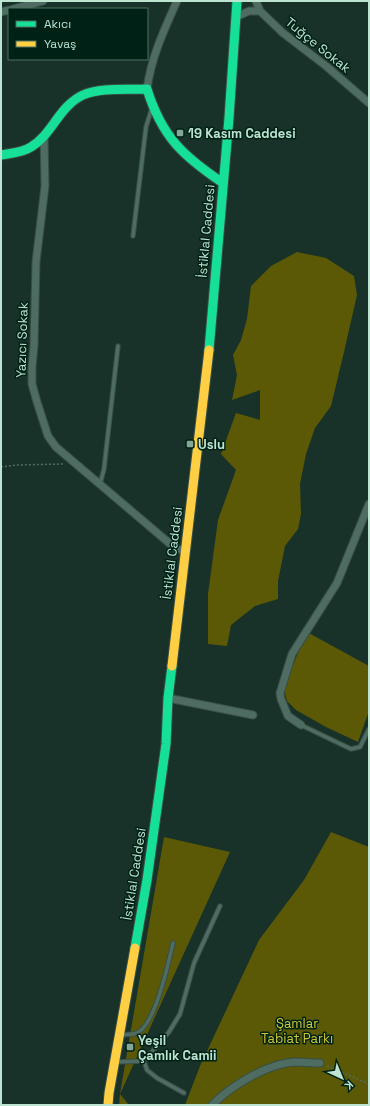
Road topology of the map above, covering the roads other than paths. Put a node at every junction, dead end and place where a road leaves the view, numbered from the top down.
1 (43, 1) edge
2 (176, 1) edge
3 (237, 1) edge
4 (256, 1) edge
5 (17, 8) edge
6 (260, 10) junction
7 (236, 17) junction
8 (147, 90) junction
9 (369, 104) edge
10 (152, 108) junction
11 (44, 135) junction
12 (1, 155) edge
13 (223, 183) junction
14 (133, 236) dead end
15 (118, 346) dead end
16 (100, 484) junction
17 (369, 504) edge
18 (185, 552) junction
19 (168, 698) junction
20 (253, 715) dead end
21 (301, 725) joint
22 (369, 729) edge
23 (220, 906) dead end
24 (174, 944) dead end
25 (119, 1035) junction
26 (144, 1061) junction
27 (114, 1062) junction
28 (320, 1063) road end
29 (109, 1093) junction
30 (184, 1093) dead end
31 (102, 1105) edge
32 (108, 1105) edge
33 (212, 1105) edge

1 - 5 street
2 - 8 street
3 - 7 main road, İstiklal Caddesi
4 - 6 street, Tuğçe Sokak
6 - 7 street
6 - 9 street, Tuğçe Sokak
7 - 13 main road, İstiklal Caddesi
8 - 10 main road
8 - 11 main road
10 - 13 main road
10 - 14 lane
11 - 12 main road
11 - 16 street, Yazıcı Sokak
13 - 18 main road, İstiklal Caddesi
15 - 16 lane
16 - 18 street, Yazıcı Sokak
17 - 21 street
18 - 19 main road, İstiklal Caddesi
19 - 20 street
19 - 25 main road, İstiklal Caddesi
21 - 22 lane
23 - 26 lane
24 - 25 lane
25 - 27 main road, İstiklal Caddesi
26 - 27 lane
26 - 30 lane
27 - 29 main road, İstiklal Caddesi
28 - 33 street
29 - 31 street
29 - 32 main road, İstiklal Caddesi

